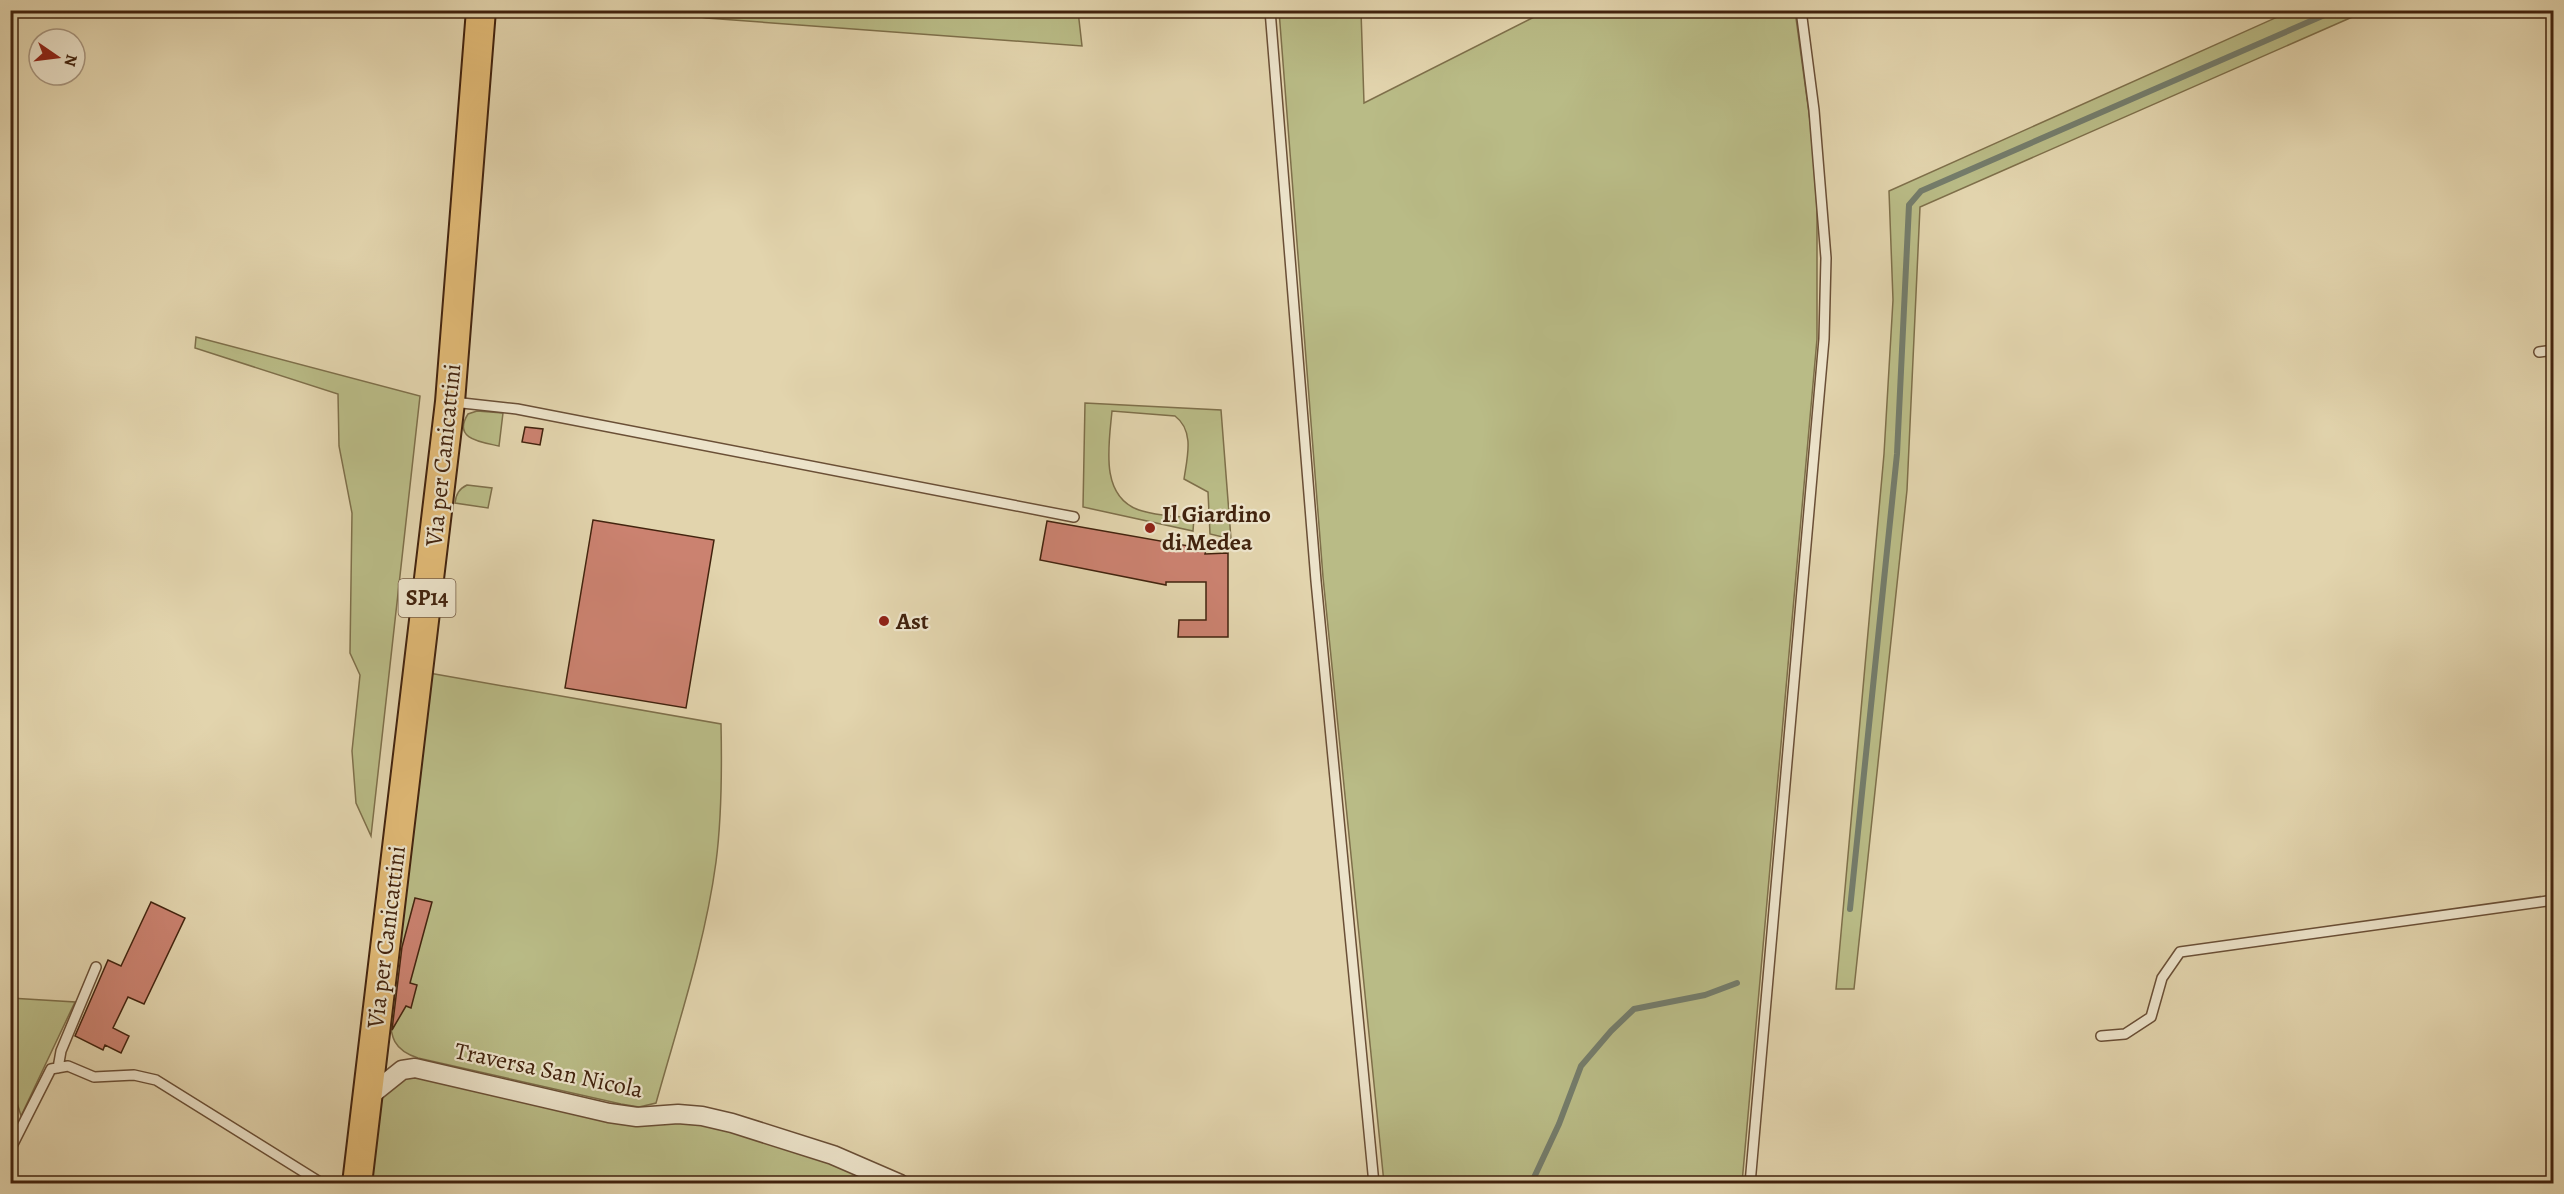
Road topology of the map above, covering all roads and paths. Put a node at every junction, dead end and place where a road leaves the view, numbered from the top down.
1 (465, 10) edge
2 (480, 10) edge
3 (1270, 10) edge
4 (1800, 10) edge
5 (2553, 350) edge
6 (2539, 352) dead end
7 (450, 402) junction
8 (1074, 517) dead end
9 (2553, 900) edge
10 (96, 967) dead end
11 (2101, 1036) dead end
12 (58, 1068) junction
13 (367, 1098) junction
14 (10, 1150) edge
15 (323, 1184) edge
16 (341, 1184) edge
17 (357, 1184) edge
18 (900, 1184) edge
19 (1374, 1184) edge
20 (1750, 1184) edge

1 - 16 main road, Via per Canicattini / SP14
2 - 7 main road, Via per Canicattini / SP14
3 - 19 lane
4 - 20 lane
5 - 6 lane
7 - 8 lane
7 - 13 main road, Via per Canicattini / SP14
9 - 11 lane
10 - 12 lane
12 - 14 lane
12 - 15 lane
13 - 17 main road, Via per Canicattini / SP14
13 - 18 street, Traversa San Nicola

